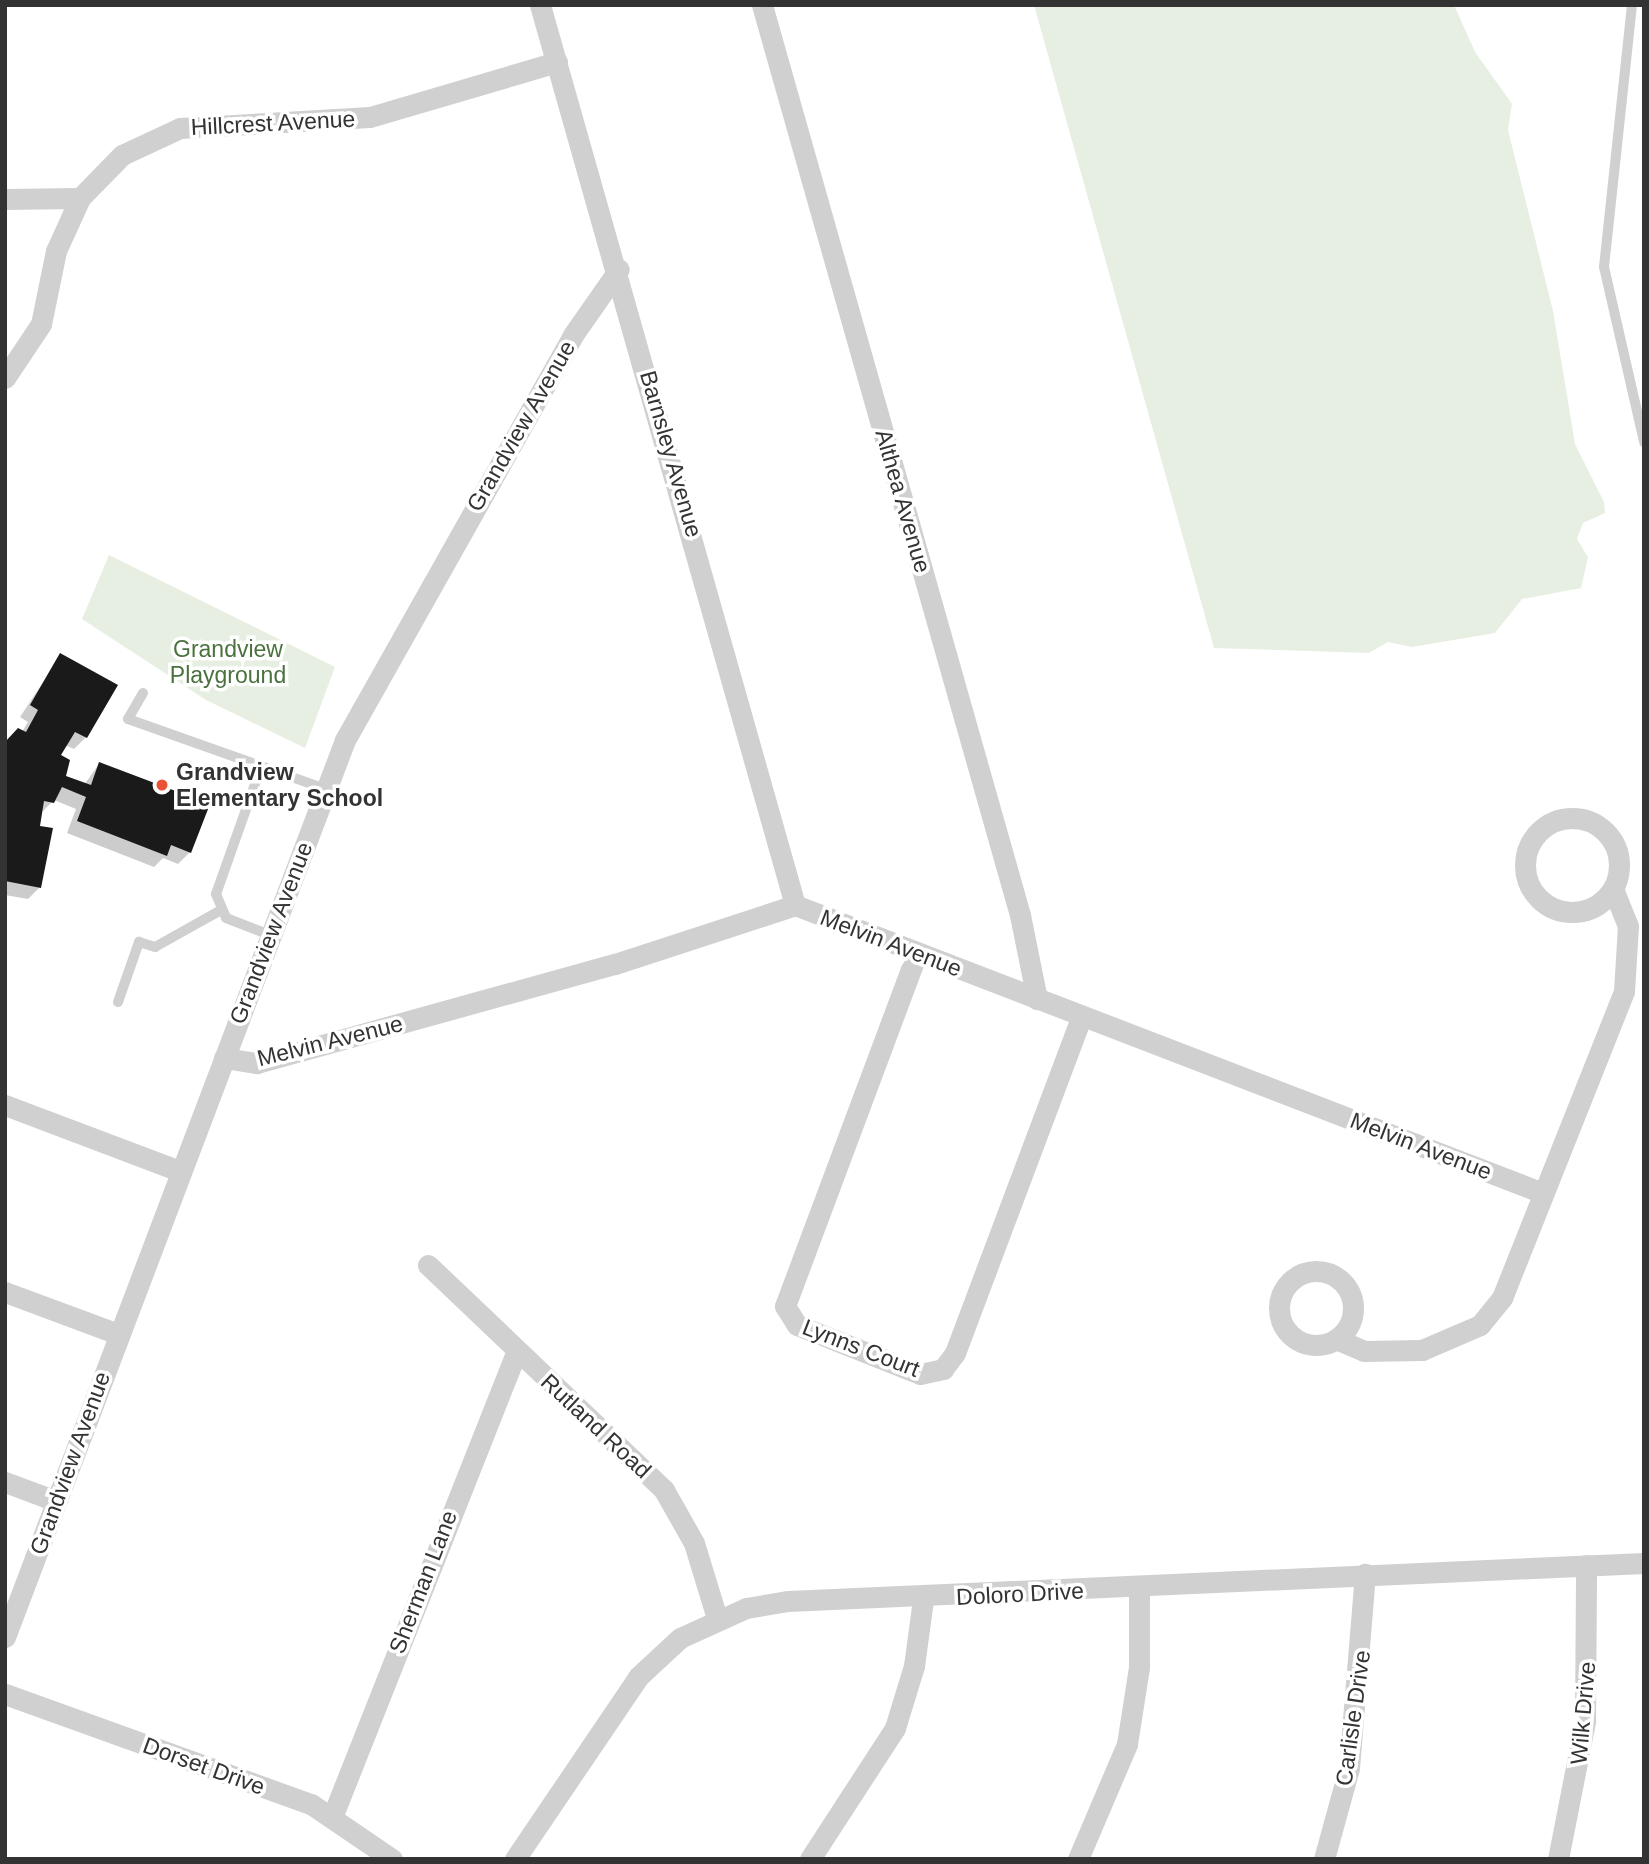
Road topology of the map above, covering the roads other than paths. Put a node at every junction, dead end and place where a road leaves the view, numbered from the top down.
1 (540, 5) edge
2 (762, 5) edge
3 (1632, 5) edge
4 (557, 62) junction
5 (80, 198) junction
6 (5, 199) edge
7 (618, 269) junction
8 (5, 377) edge
9 (1644, 442) edge
10 (143, 693) dead end
11 (261, 766) junction
12 (326, 789) junction
13 (1613, 889) junction
14 (794, 905) junction
15 (221, 910) junction
16 (270, 936) junction
17 (917, 953) junction
18 (1037, 999) junction
19 (118, 1002) dead end
20 (1082, 1016) junction
21 (223, 1058) junction
22 (5, 1105) edge
23 (180, 1171) junction
24 (1543, 1193) junction
25 (428, 1265) dead end
26 (5, 1292) edge
27 (118, 1334) junction
28 (1336, 1339) dead end
29 (517, 1351) junction
30 (5, 1482) edge
31 (56, 1501) junction
32 (1644, 1563) edge
33 (1586, 1565) junction
34 (1365, 1574) junction
35 (1139, 1589) junction
36 (923, 1599) junction
37 (717, 1618) junction
38 (5, 1637) edge
39 (5, 1694) edge
40 (333, 1815) junction
41 (392, 1859) edge
42 (515, 1859) edge
43 (810, 1859) edge
44 (1078, 1859) edge
45 (1324, 1859) edge
46 (1558, 1859) edge

1 - 4 street, Barnsley Avenue
2 - 18 street, Althea Avenue
3 - 9 lane
4 - 5 street, Hillcrest Avenue
4 - 7 street, Barnsley Avenue
5 - 6 street
5 - 8 street, Hillcrest Avenue
7 - 12 street, Grandview Avenue
7 - 14 street, Barnsley Avenue
10 - 11 lane
11 - 12 lane
11 - 15 lane
12 - 16 street, Grandview Avenue
13 - 13 street
13 - 24 street
14 - 17 street, Melvin Avenue
14 - 21 street, Melvin Avenue
15 - 16 lane
15 - 19 lane
16 - 21 street, Grandview Avenue
17 - 18 street, Melvin Avenue
17 - 20 street, Lynns Court
18 - 20 street, Melvin Avenue
20 - 24 street, Melvin Avenue
21 - 23 street, Grandview Avenue
22 - 23 street
23 - 27 street, Grandview Avenue
24 - 28 street
25 - 29 street, Rutland Road
26 - 27 street
27 - 31 street, Grandview Avenue
29 - 37 street, Rutland Road
29 - 40 street, Sherman Lane
30 - 31 street
31 - 38 street, Grandview Avenue
32 - 33 street, Doloro Drive
33 - 34 street, Doloro Drive
33 - 46 street, Wilk Drive
34 - 35 street, Doloro Drive
34 - 45 street, Carlisle Drive
35 - 36 street, Doloro Drive
35 - 44 street
36 - 37 street, Doloro Drive
36 - 43 street
37 - 42 street, Doloro Drive
39 - 40 street, Dorset Drive
40 - 41 street, Dorset Drive

